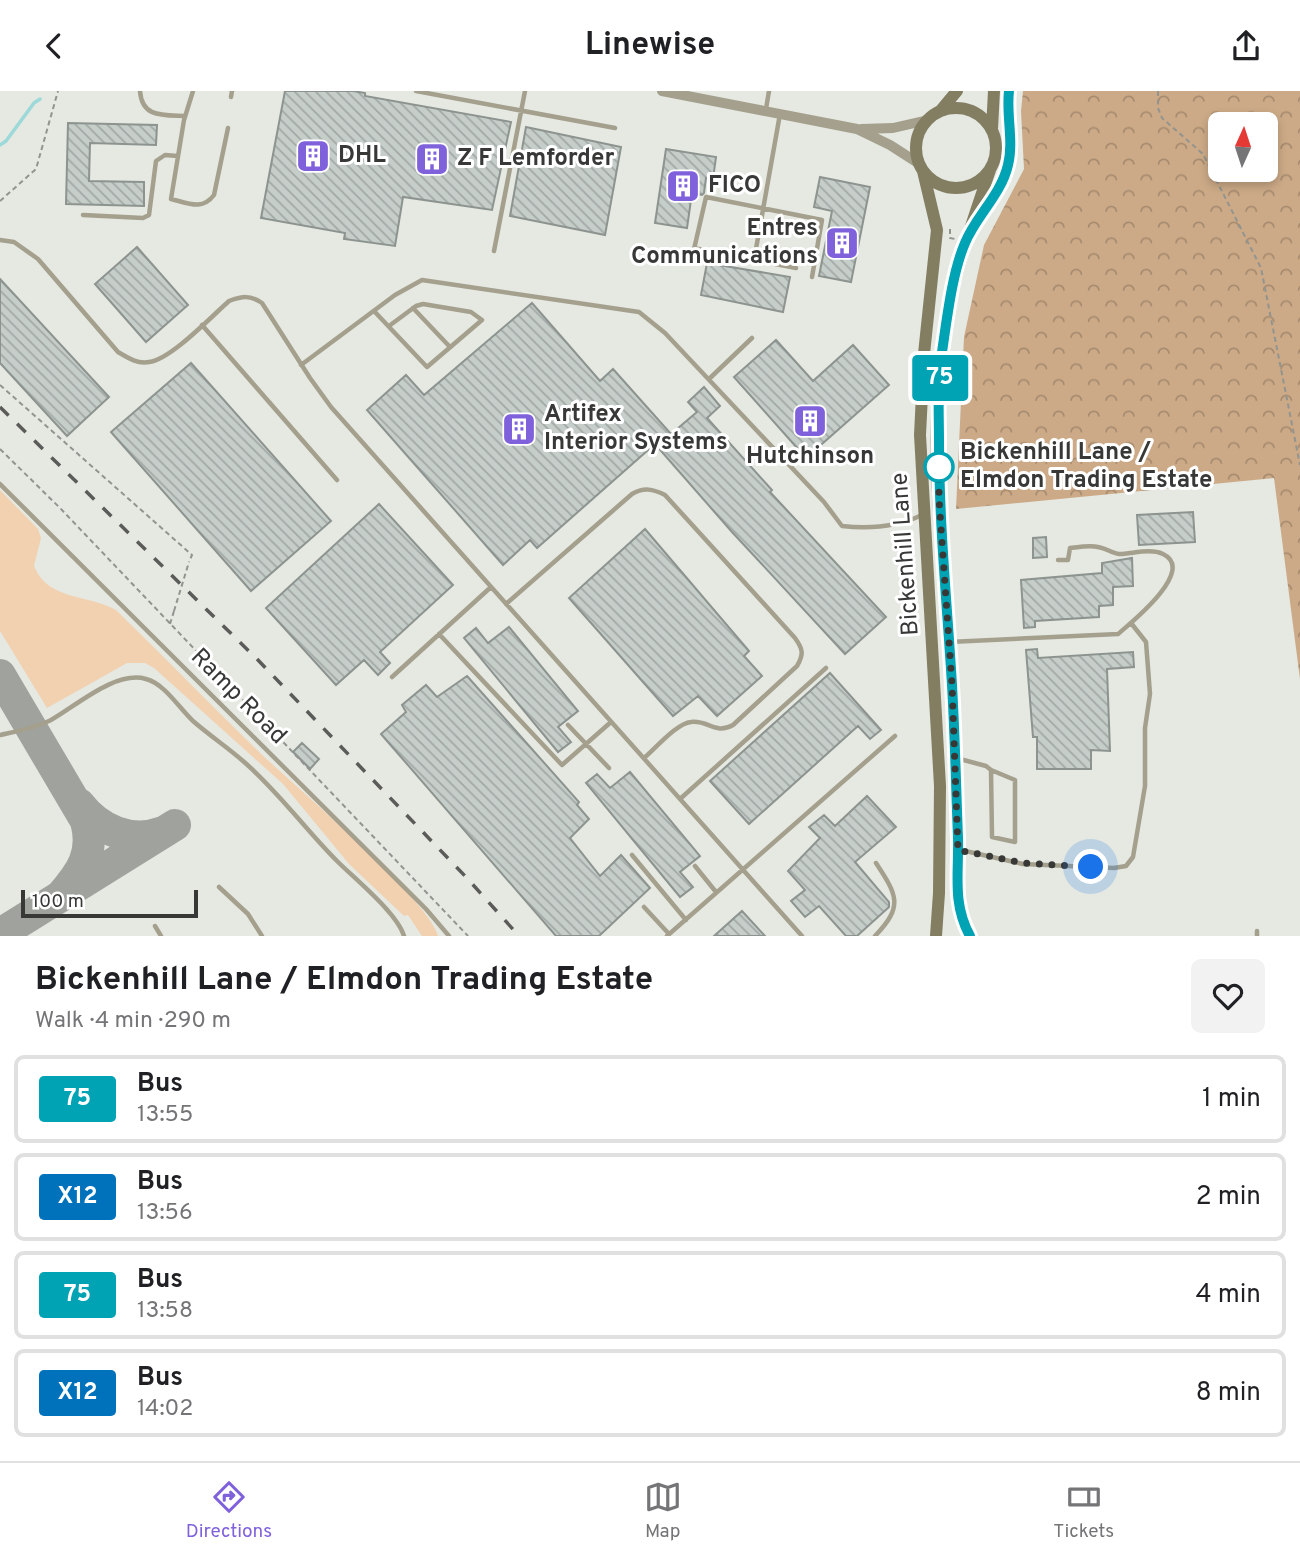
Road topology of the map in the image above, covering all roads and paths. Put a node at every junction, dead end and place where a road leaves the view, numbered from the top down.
1 (58, 91) edge
2 (140, 91) edge
3 (193, 91) edge
4 (232, 91) edge
5 (416, 91) edge
6 (525, 91) edge
7 (662, 91) edge
8 (769, 91) edge
9 (957, 91) edge
10 (994, 91) edge
11 (1009, 91) edge
12 (1158, 91) edge
13 (713, 95) edge
14 (231, 97) dead end
15 (521, 110) junction
16 (766, 110) junction
17 (941, 111) junction
18 (780, 113) junction
19 (185, 116) junction
20 (928, 120) junction
21 (228, 128) dead end
22 (615, 128) dead end
23 (857, 129) junction
24 (992, 129) junction
25 (178, 156) junction
26 (921, 167) junction
27 (990, 170) junction
28 (0, 201) edge
29 (762, 209) junction
30 (83, 215) dead end
31 (0, 240) edge
32 (965, 243) junction
33 (694, 248) junction
34 (494, 251) dead end
35 (692, 258) dead end
36 (754, 260) junction
37 (796, 268) dead end
38 (812, 277) dead end
39 (413, 308) junction
40 (374, 310) junction
41 (202, 325) junction
42 (389, 327) junction
43 (752, 338) dead end
44 (450, 347) junction
45 (301, 365) junction
46 (709, 379) junction
47 (0, 385) edge
48 (1300, 444) edge
49 (1296, 447) junction
50 (0, 449) edge
51 (1300, 465) edge
52 (337, 480) dead end
53 (0, 484) edge
54 (923, 515) junction
55 (1058, 560) dead end
56 (491, 587) junction
57 (506, 604) junction
58 (1131, 623) junction
59 (170, 625) junction
60 (439, 634) junction
61 (949, 642) junction
62 (826, 669) dead end
63 (392, 677) dead end
64 (611, 722) junction
65 (568, 725) dead end
66 (0, 735) edge
67 (895, 736) dead end
68 (587, 744) junction
69 (955, 757) junction
70 (644, 758) junction
71 (609, 768) dead end
72 (992, 770) junction
73 (680, 799) junction
74 (958, 850) junction
75 (632, 855) dead end
76 (876, 863) dead end
77 (695, 866) dead end
78 (743, 869) junction
79 (219, 887) dead end
80 (716, 892) junction
81 (644, 907) dead end
82 (686, 920) junction
83 (155, 926) dead end
84 (668, 935) edge
85 (161, 936) edge
86 (262, 936) edge
87 (404, 936) edge
88 (449, 936) edge
89 (468, 936) edge
90 (802, 936) edge
91 (876, 936) edge
92 (936, 936) edge
93 (970, 936) edge

1 - 28 path
2 - 19 lane
3 - 19 lane
4 - 14 lane
5 - 15 lane
6 - 15 lane
7 - 13 street
8 - 16 lane
9 - 17 main road
10 - 24 main road
11 - 32 lane
12 - 49 path
13 - 16 street
15 - 22 lane
15 - 34 lane
16 - 18 street
17 - 20 main road
17 - 24 main road
18 - 23 street
18 - 29 lane
19 - 25 lane
20 - 23 street
20 - 26 main road
21 - 25 lane
23 - 26 street
24 - 27 main road
25 - 30 lane
26 - 27 main road
26 - 54 main road, Bickenhill Lane
27 - 32 main road, Bickenhill Lane
29 - 33 lane
29 - 36 lane
29 - 38 lane
31 - 41 lane
32 - 61 main road, Bickenhill Lane
33 - 35 lane
33 - 36 lane
36 - 37 lane
39 - 42 lane
39 - 44 lane
39 - 44 lane
40 - 42 lane
40 - 45 lane
40 - 46 lane
41 - 45 lane
41 - 52 lane
42 - 44 lane
43 - 46 lane
45 - 56 lane
46 - 54 lane
47 - 59 path, bridge
48 - 49 path
49 - 51 path
50 - 59 path
53 - 88 lane, Ramp Road
54 - 92 main road, Bickenhill Lane
55 - 58 lane
56 - 57 lane
56 - 60 lane
57 - 64 lane
57 - 70 lane
58 - 61 lane
58 - 74 lane
59 - 89 path
60 - 63 lane
60 - 68 lane
61 - 69 main road, Bickenhill Lane
62 - 73 lane
64 - 68 lane
64 - 70 lane
65 - 68 lane
66 - 87 lane
67 - 78 lane
68 - 71 lane
69 - 72 lane
69 - 74 main road, Bickenhill Lane
70 - 73 lane
72 - 72 lane
73 - 78 lane
74 - 93 main road, Bickenhill Lane
75 - 82 lane
76 - 91 lane
77 - 80 lane
78 - 80 lane
78 - 90 lane
79 - 86 lane
80 - 82 lane
81 - 84 lane
82 - 84 lane
83 - 85 lane

